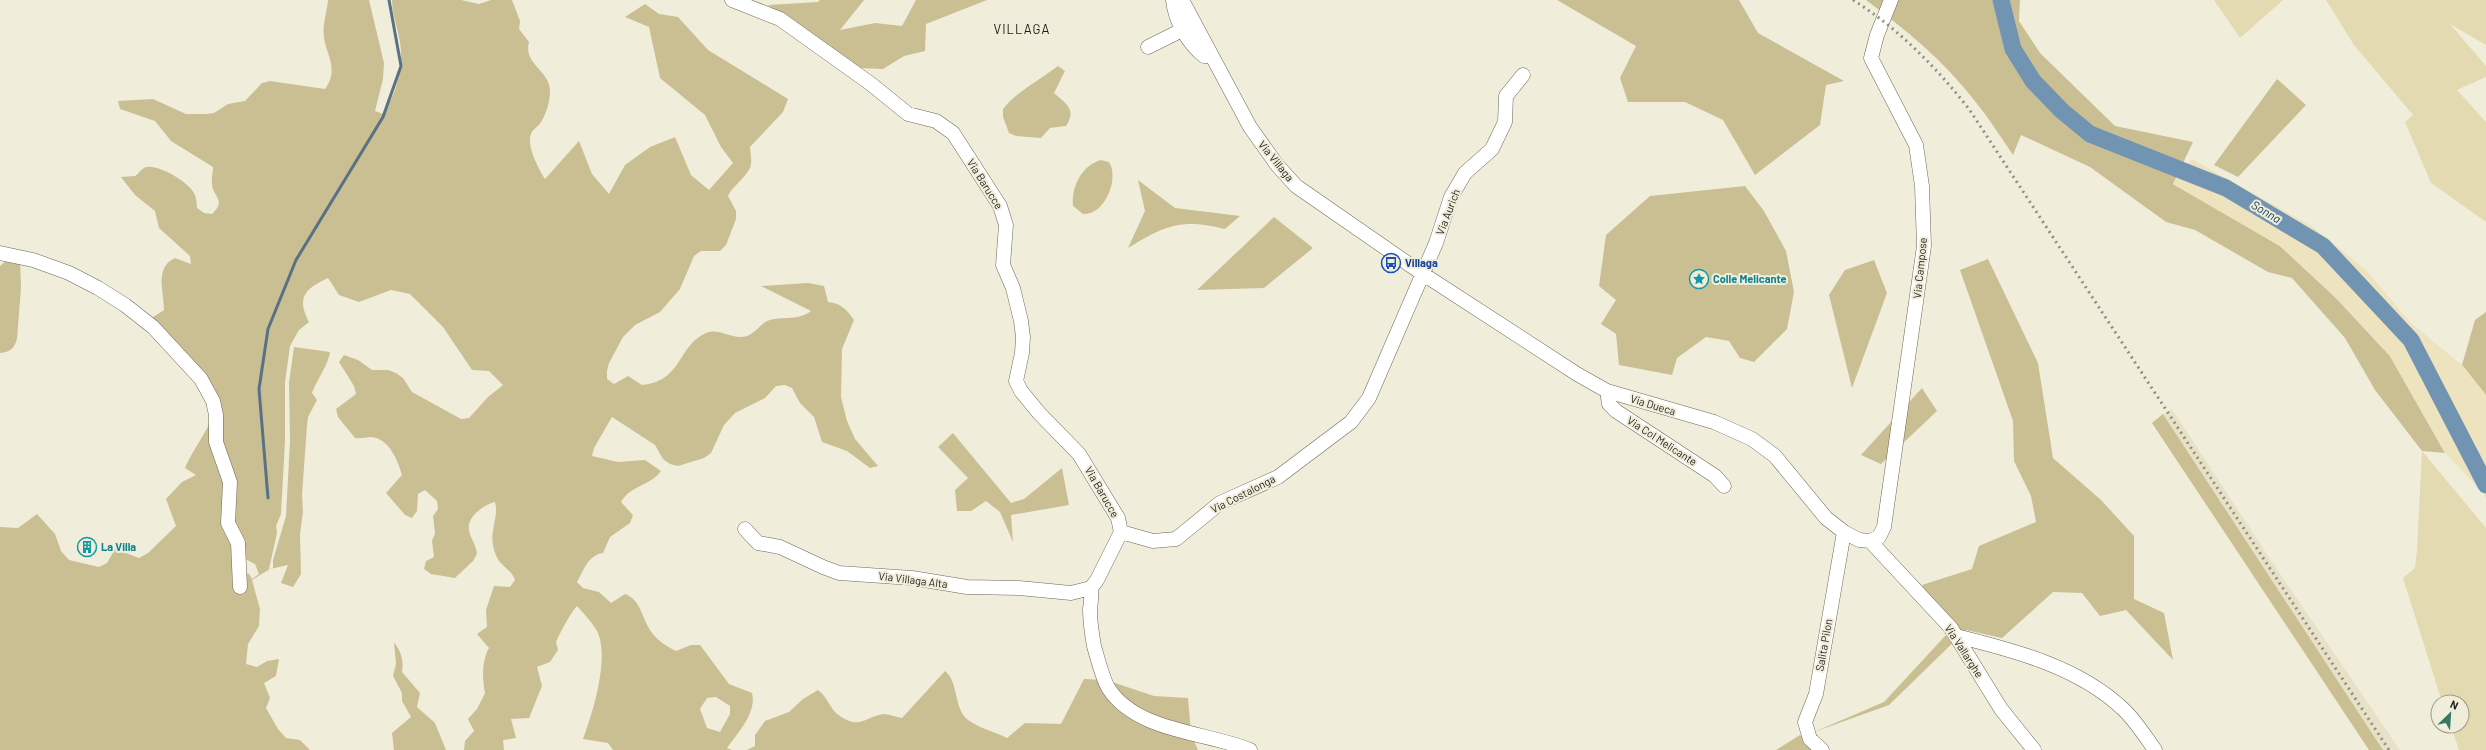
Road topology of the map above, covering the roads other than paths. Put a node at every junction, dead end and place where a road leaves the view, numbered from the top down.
1 (732, 0) edge
2 (1173, 0) edge
3 (1182, 0) edge
4 (1891, 0) edge
5 (1182, 30) junction
6 (1148, 47) dead end
7 (1212, 56) junction
8 (1523, 75) dead end
9 (0, 253) edge
10 (1423, 274) junction
11 (1607, 391) junction
12 (1724, 486) dead end
13 (745, 529) dead end
14 (1121, 532) junction
15 (1844, 532) junction
16 (1870, 540) junction
17 (240, 586) dead end
18 (1091, 588) junction
19 (1956, 636) junction
20 (1250, 750) edge
21 (1822, 750) edge
22 (2034, 750) edge
23 (2155, 750) edge

1 - 14 street, Via Barucce
2 - 5 street
3 - 7 street, Via Villaga
4 - 16 street, Via Campose
5 - 6 street
5 - 7 street
7 - 10 street, Via Villaga
8 - 10 street, Via Aurich
9 - 17 street
10 - 11 street, Via Dueca
10 - 14 street, Via Costalonga
11 - 12 street, Via Col Melicante
11 - 15 street, Via Dueca
13 - 18 street, Via Villaga Alta
14 - 18 street
15 - 16 street, Via Dueca
15 - 21 street, Salita Pilon
16 - 19 street, Via Vallarghe
18 - 20 street
19 - 22 street, Via Vallarghe
19 - 23 street

